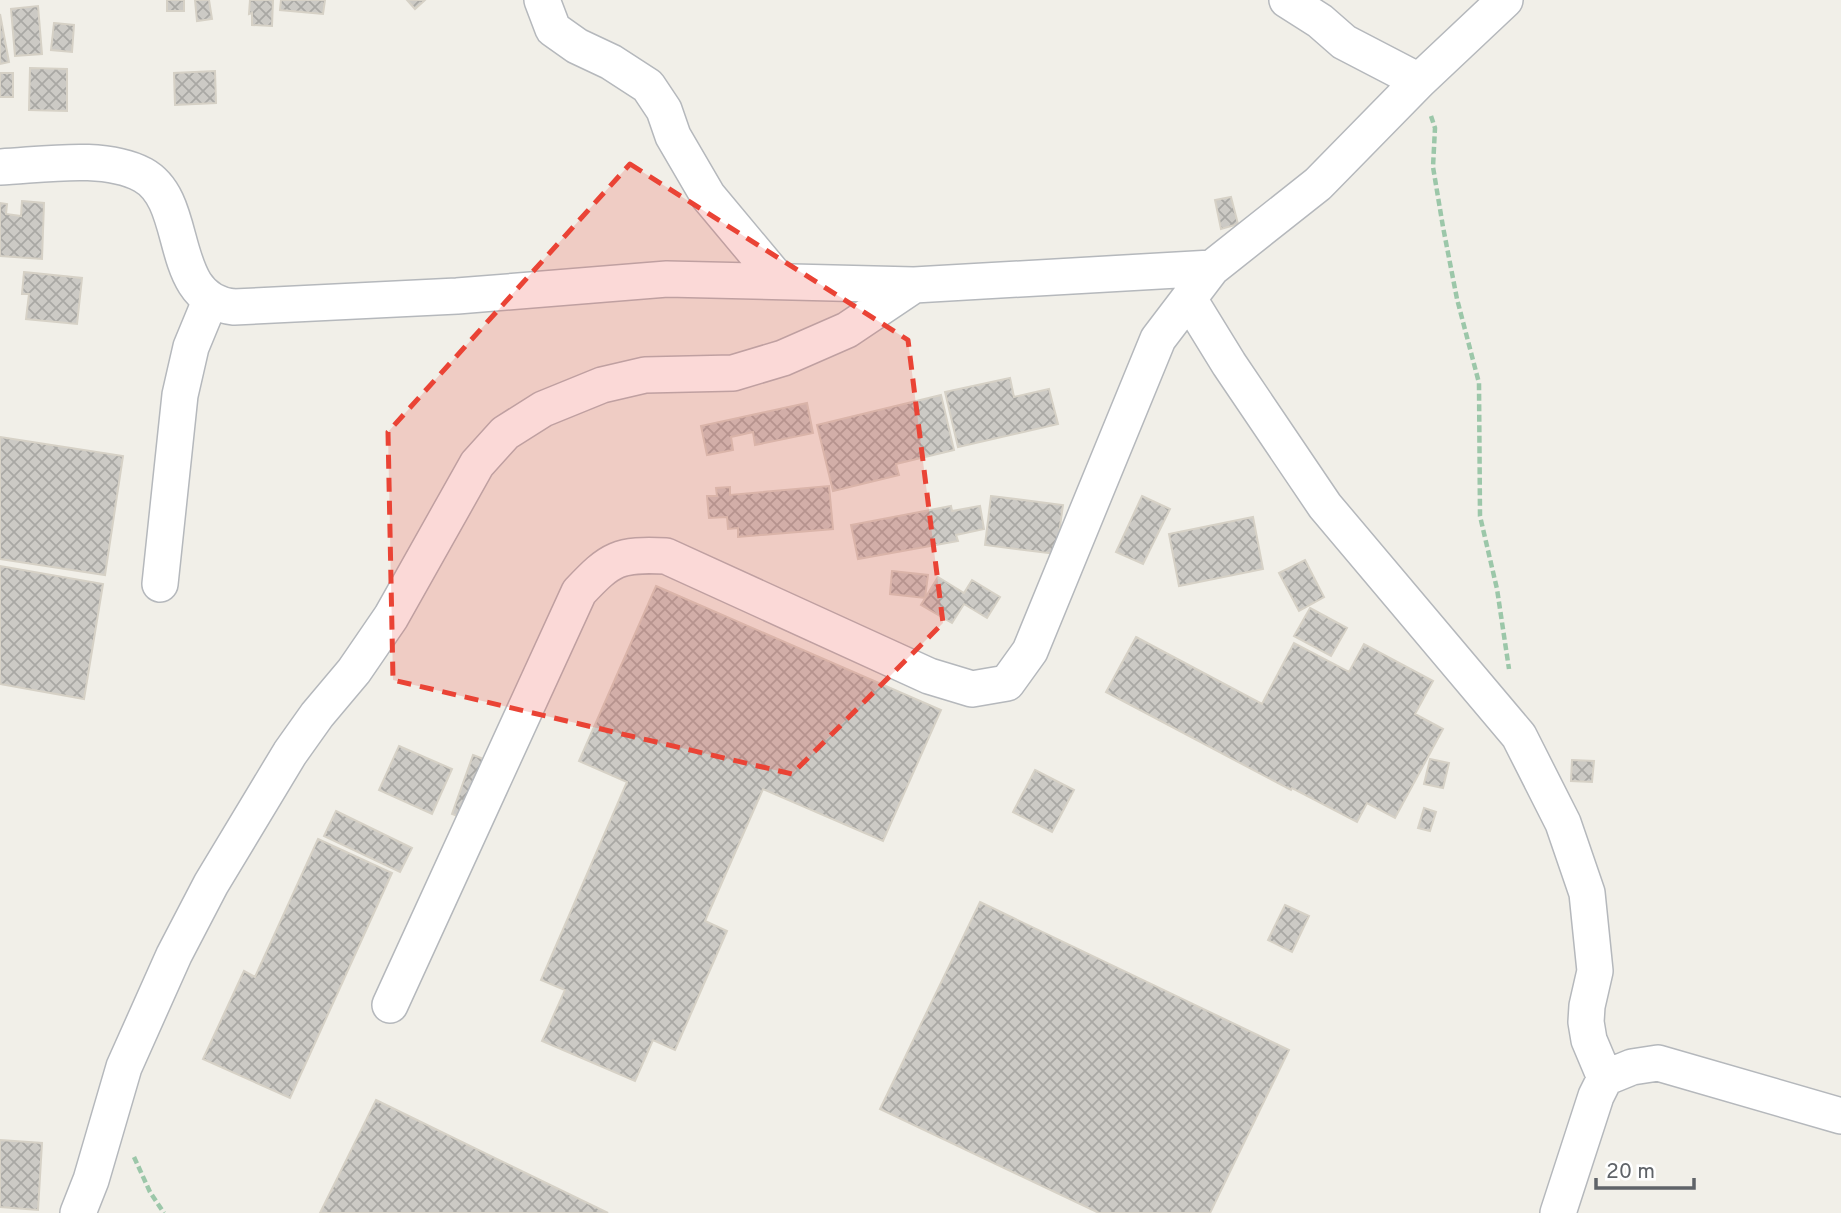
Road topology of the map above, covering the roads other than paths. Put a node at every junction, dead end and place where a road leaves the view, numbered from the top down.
1 (542, 0) edge
2 (1287, 0) edge
3 (1505, 0) edge
4 (1419, 82) junction
5 (0, 167) edge
6 (1212, 268) junction
7 (779, 282) junction
8 (914, 285) junction
9 (1189, 299) junction
10 (210, 301) junction
11 (160, 584) dead end
12 (390, 1005) dead end
13 (1605, 1078) junction
14 (1841, 1116) edge
15 (78, 1213) edge
16 (1558, 1213) edge

1 - 7 street
2 - 4 street
3 - 4 street
4 - 6 street
5 - 10 street
6 - 8 street
6 - 9 street
7 - 8 street
7 - 10 street
8 - 15 street
9 - 12 street
9 - 13 street
10 - 11 street
13 - 14 street
13 - 16 street

